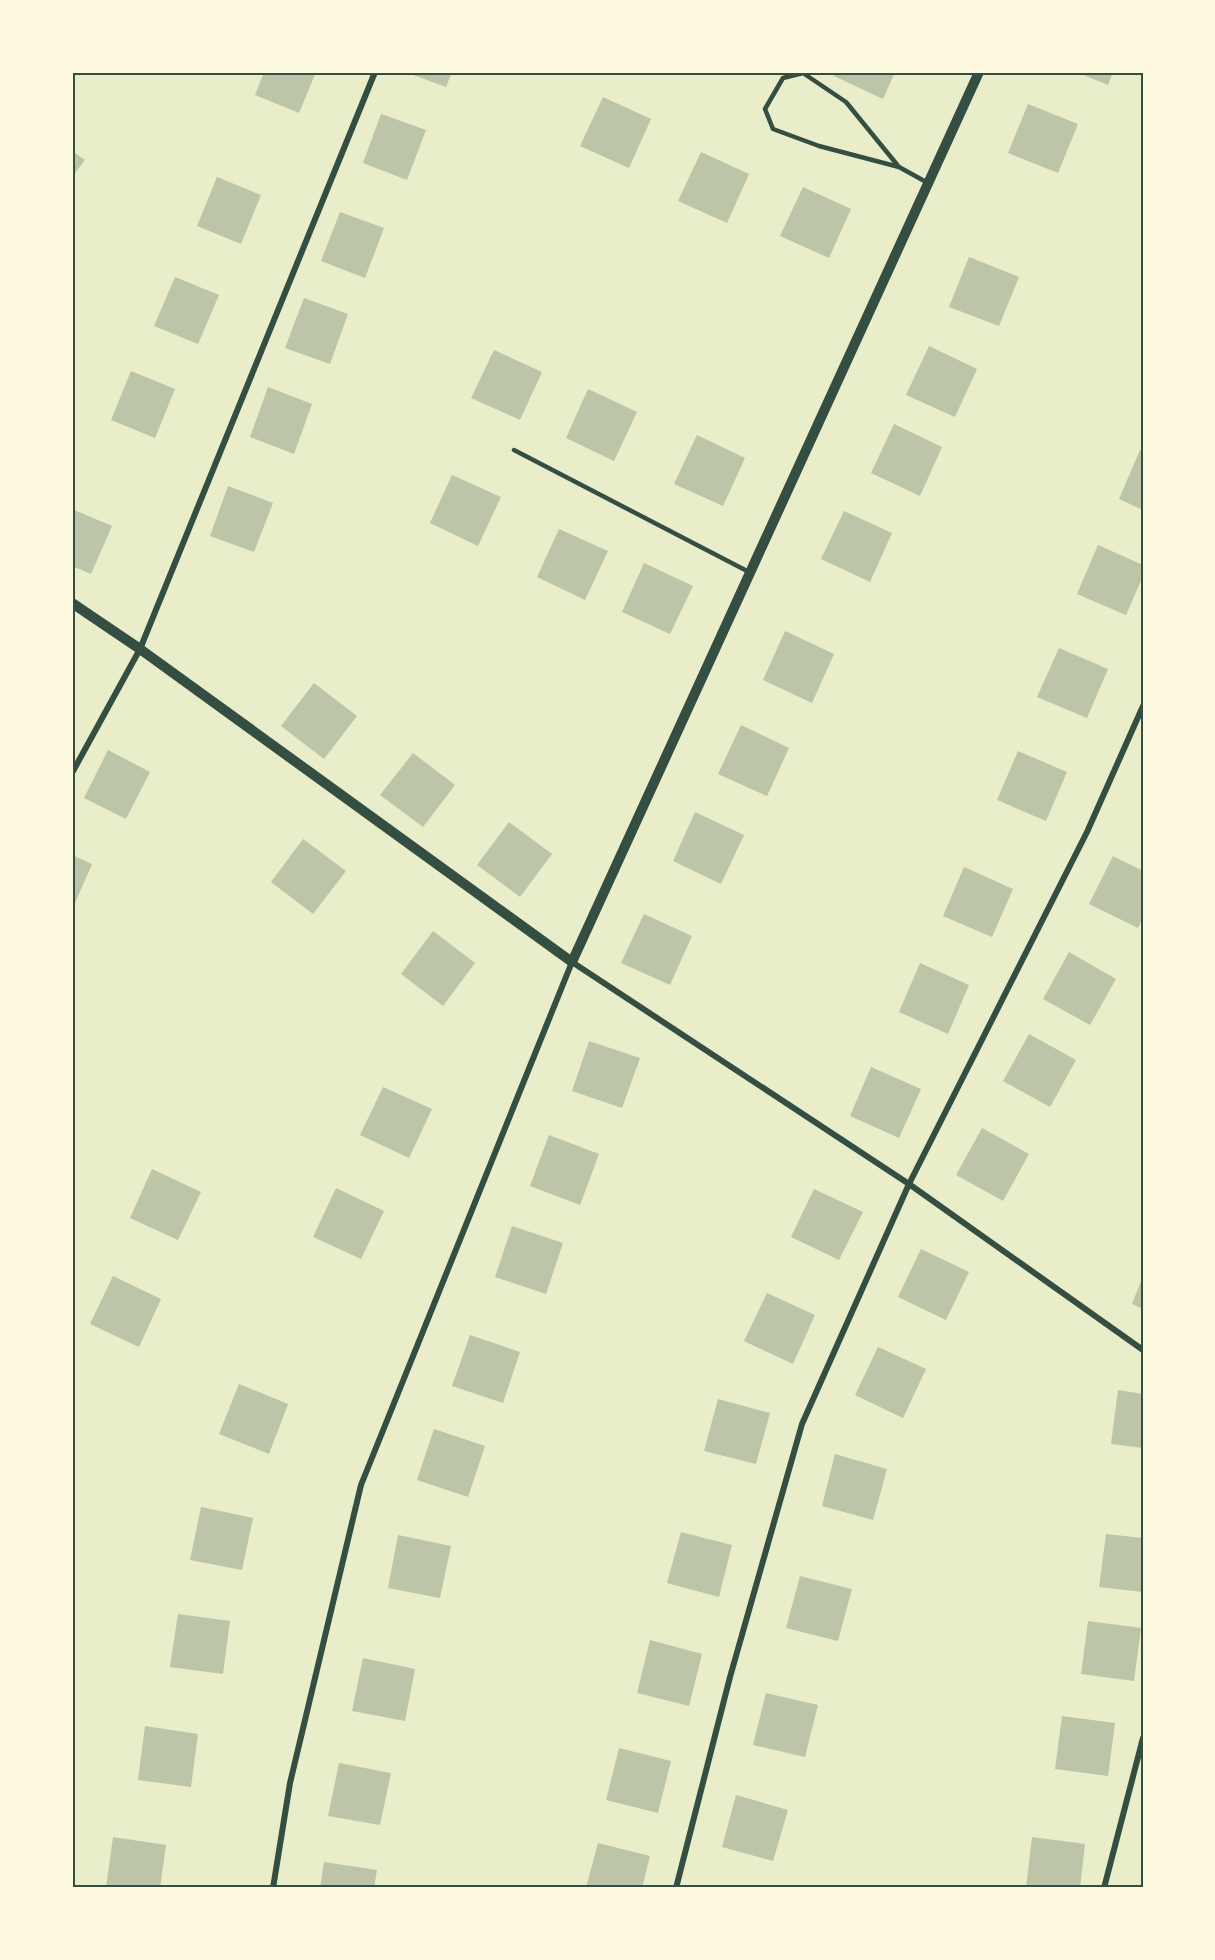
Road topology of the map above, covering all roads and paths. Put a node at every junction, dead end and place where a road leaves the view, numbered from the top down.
1 (375, 72) edge
2 (979, 72) edge
3 (899, 167) junction
4 (928, 183) junction
5 (514, 450) dead end
6 (751, 573) junction
7 (72, 603) edge
8 (140, 649) junction
9 (1143, 706) edge
10 (72, 773) edge
11 (572, 962) junction
12 (909, 1184) junction
13 (1143, 1350) edge
14 (1143, 1738) edge
15 (273, 1888) edge
16 (676, 1888) edge
17 (1104, 1888) edge

1 - 8 street
2 - 4 street
3 - 3 lane
3 - 4 lane
4 - 6 street
5 - 6 lane
6 - 11 street
7 - 8 street
8 - 10 street
8 - 11 street
9 - 12 street
11 - 12 street
11 - 15 street
12 - 13 street
12 - 16 street
14 - 17 street

